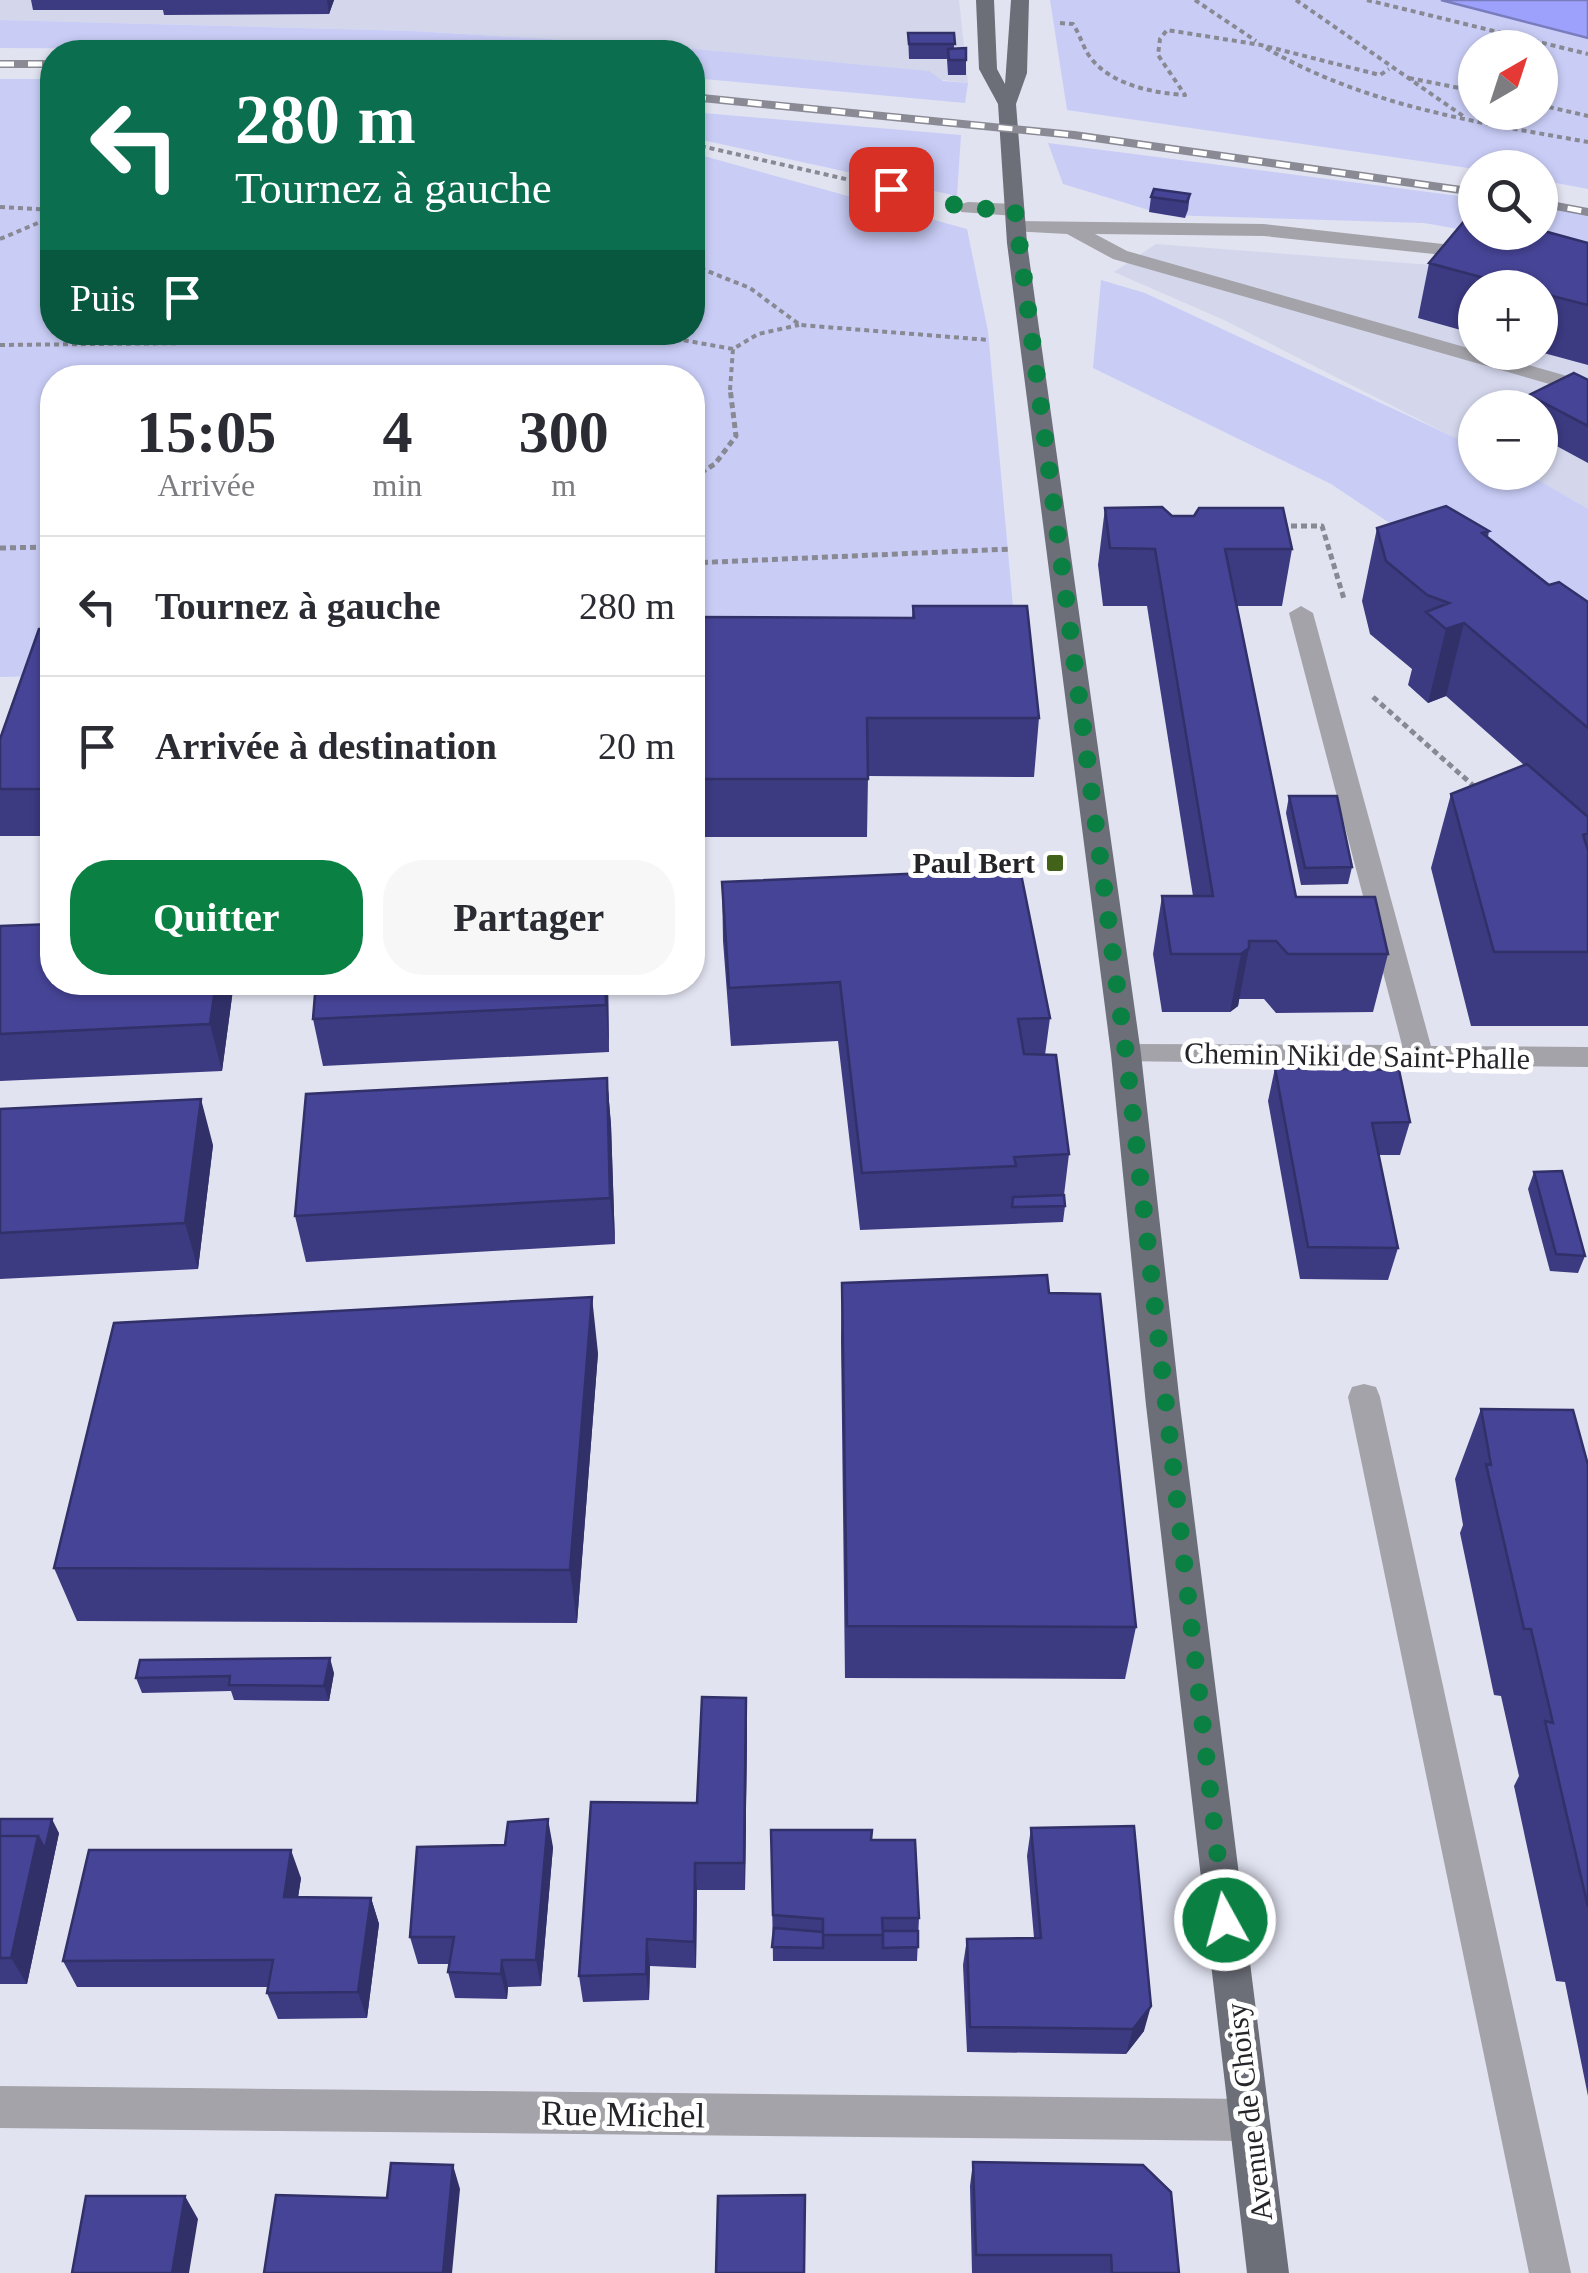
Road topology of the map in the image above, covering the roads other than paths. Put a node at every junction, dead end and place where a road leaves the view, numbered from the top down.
1 (984, 0) edge
2 (1020, 0) edge
3 (1007, 104) junction
4 (968, 208) road end
5 (1016, 218) junction
6 (1068, 228) junction
7 (1502, 255) edge
8 (1588, 389) edge
9 (1301, 613) dead end
10 (1126, 1054) junction
11 (1419, 1054) junction
12 (1588, 1058) edge
13 (1364, 1397) dead end
14 (0, 2107) edge
15 (1247, 2120) junction
16 (1268, 2273) edge
17 (1550, 2273) edge

1 - 3 main road, Avenue de Choisy
2 - 3 main road, Avenue de Choisy
3 - 5 main road, Avenue de Choisy
4 - 5 street
5 - 6 street
5 - 10 main road, Avenue de Choisy
6 - 7 street
6 - 8 street
9 - 11 street
10 - 11 street, Chemin Niki de Saint-Phalle
10 - 15 main road, Avenue de Choisy
11 - 12 street, Chemin Niki de Saint-Phalle
13 - 17 street
14 - 15 street, Rue Michel
15 - 16 main road, Avenue de Choisy

